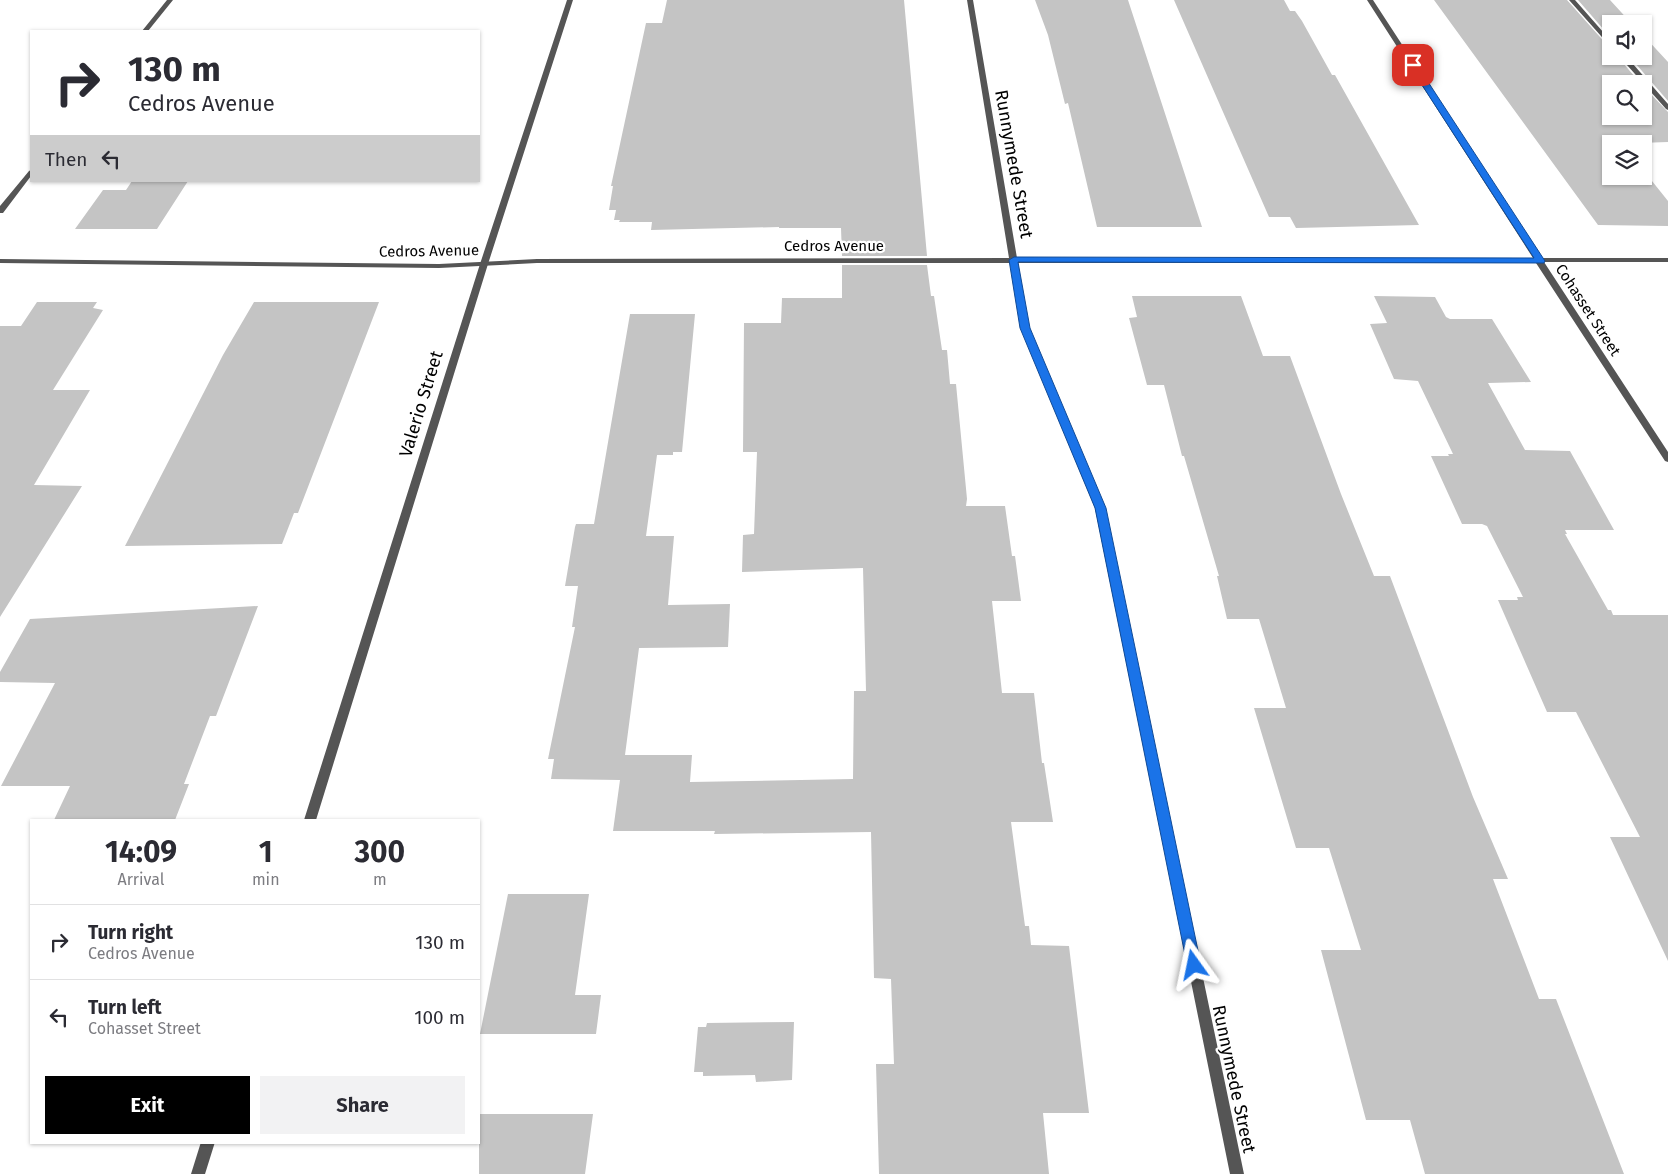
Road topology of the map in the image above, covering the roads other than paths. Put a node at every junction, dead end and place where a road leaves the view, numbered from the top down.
1 (170, 0) edge
2 (570, 0) edge
3 (970, 0) edge
4 (1370, 0) edge
5 (1572, 0) edge
6 (146, 30) edge
7 (1602, 34) edge
8 (1630, 65) edge
9 (1668, 108) edge
10 (30, 173) edge
11 (0, 211) edge
12 (1014, 260) junction
13 (1668, 260) edge
14 (0, 261) edge
15 (1540, 261) junction
16 (484, 264) junction
17 (1668, 460) edge
18 (310, 819) edge
19 (207, 1144) edge
20 (198, 1174) edge
21 (1237, 1174) edge

1 - 6 street
2 - 16 street, Valerio Street
3 - 12 street, Runnymede Street
4 - 15 street, Cohasset Street
5 - 7 street
8 - 9 street
10 - 11 street
12 - 15 street, Cedros Avenue
12 - 16 street, Cedros Avenue
12 - 21 street, Runnymede Street
13 - 15 street, Cedros Avenue
14 - 16 street, Cedros Avenue
15 - 17 street, Cohasset Street
16 - 18 street, Valerio Street
19 - 20 street

